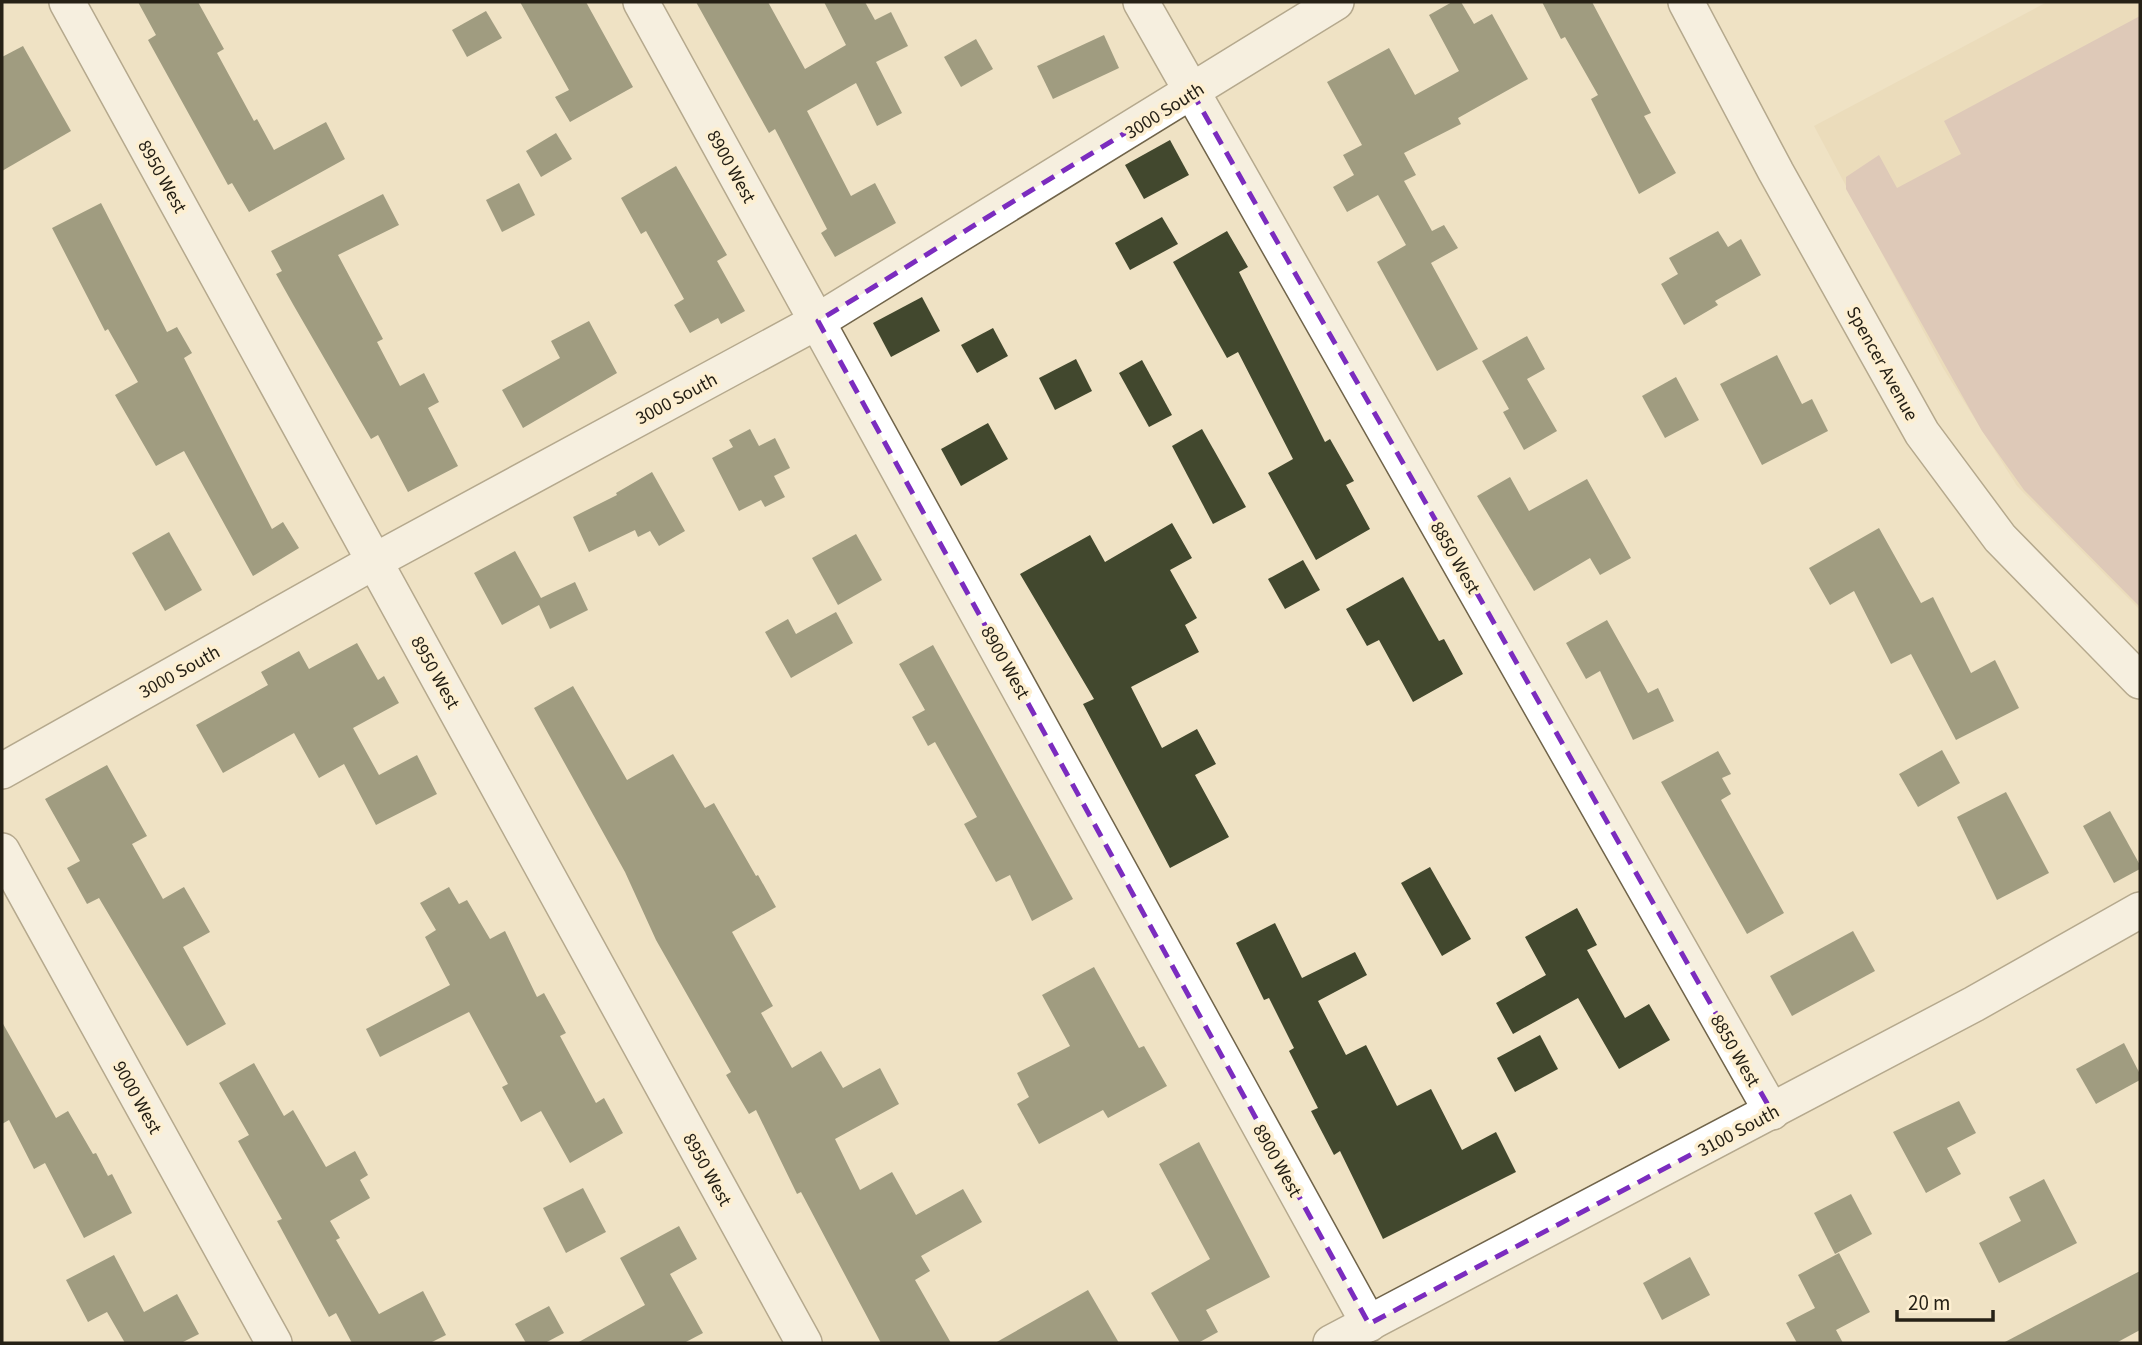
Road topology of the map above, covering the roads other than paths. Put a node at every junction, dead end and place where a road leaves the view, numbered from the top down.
1 (67, 2) edge
2 (642, 2) edge
3 (1141, 2) edge
4 (1336, 2) edge
5 (1686, 2) edge
6 (1192, 92) junction
7 (818, 321) junction
8 (375, 561) junction
9 (2140, 681) edge
10 (2, 771) edge
11 (2, 851) edge
12 (2140, 910) edge
13 (1772, 1112) junction
14 (1368, 1324) junction
15 (274, 1343) edge
16 (804, 1343) edge
17 (1331, 1343) edge

1 - 8 street, 8950 West
2 - 7 street, 8900 West
3 - 6 street, 8850 West
4 - 6 street, 3000 South
5 - 9 street, Spencer Avenue
6 - 7 street, 3000 South
6 - 13 street, 8850 West
7 - 8 street, 3000 South
7 - 14 street, 8900 West
8 - 10 street, 3000 South
8 - 16 street, 8950 West
11 - 15 street, 9000 West
12 - 13 street, 3100 South
13 - 14 street, 3100 South
14 - 17 street, 3100 South

